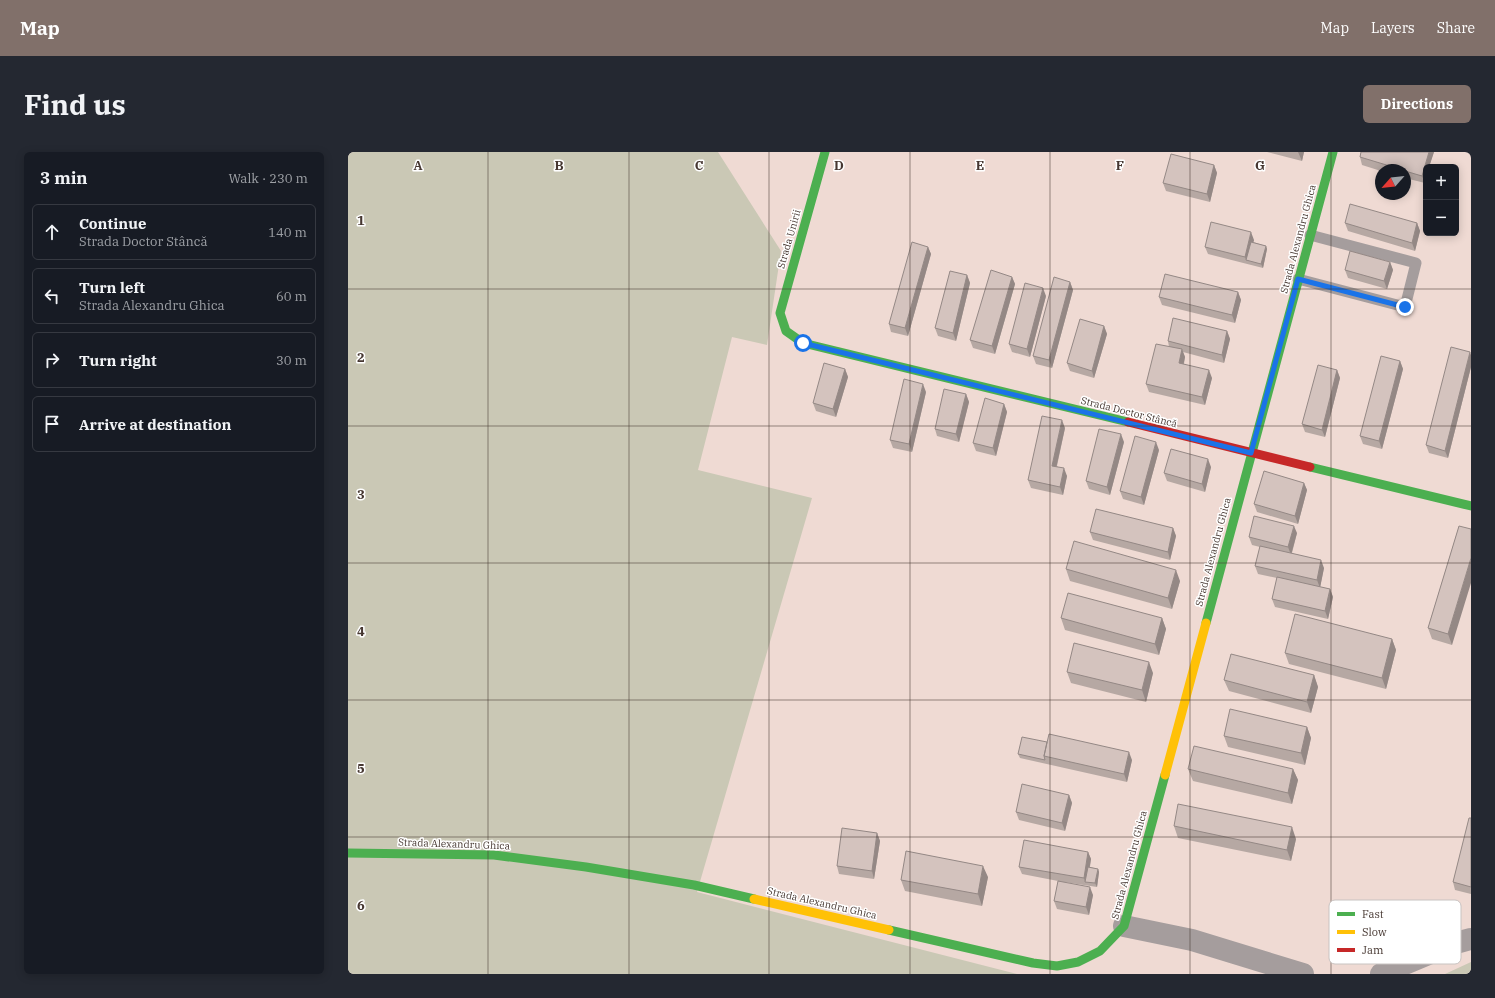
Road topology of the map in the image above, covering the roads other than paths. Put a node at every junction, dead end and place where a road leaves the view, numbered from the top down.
1 (825, 152) edge
2 (1333, 152) edge
3 (1310, 235) junction
4 (1298, 279) junction
5 (786, 330) joint
6 (1251, 453) junction
7 (1471, 506) edge
8 (348, 853) edge
9 (1124, 926) junction
10 (1471, 939) edge
11 (1461, 942) edge
12 (1405, 964) edge
13 (1303, 974) edge
14 (1381, 974) edge

1 - 5 street, Strada Unirii
2 - 3 street, Strada Alexandru Ghica
3 - 4 street, Strada Alexandru Ghica
3 - 4 lane
4 - 6 street, Strada Alexandru Ghica
5 - 6 street, Strada Doctor Stâncă
6 - 7 street, Strada Doctor Stâncă
6 - 9 street, Strada Alexandru Ghica
8 - 9 street, Strada Alexandru Ghica
9 - 13 street
10 - 11 street
12 - 14 street

